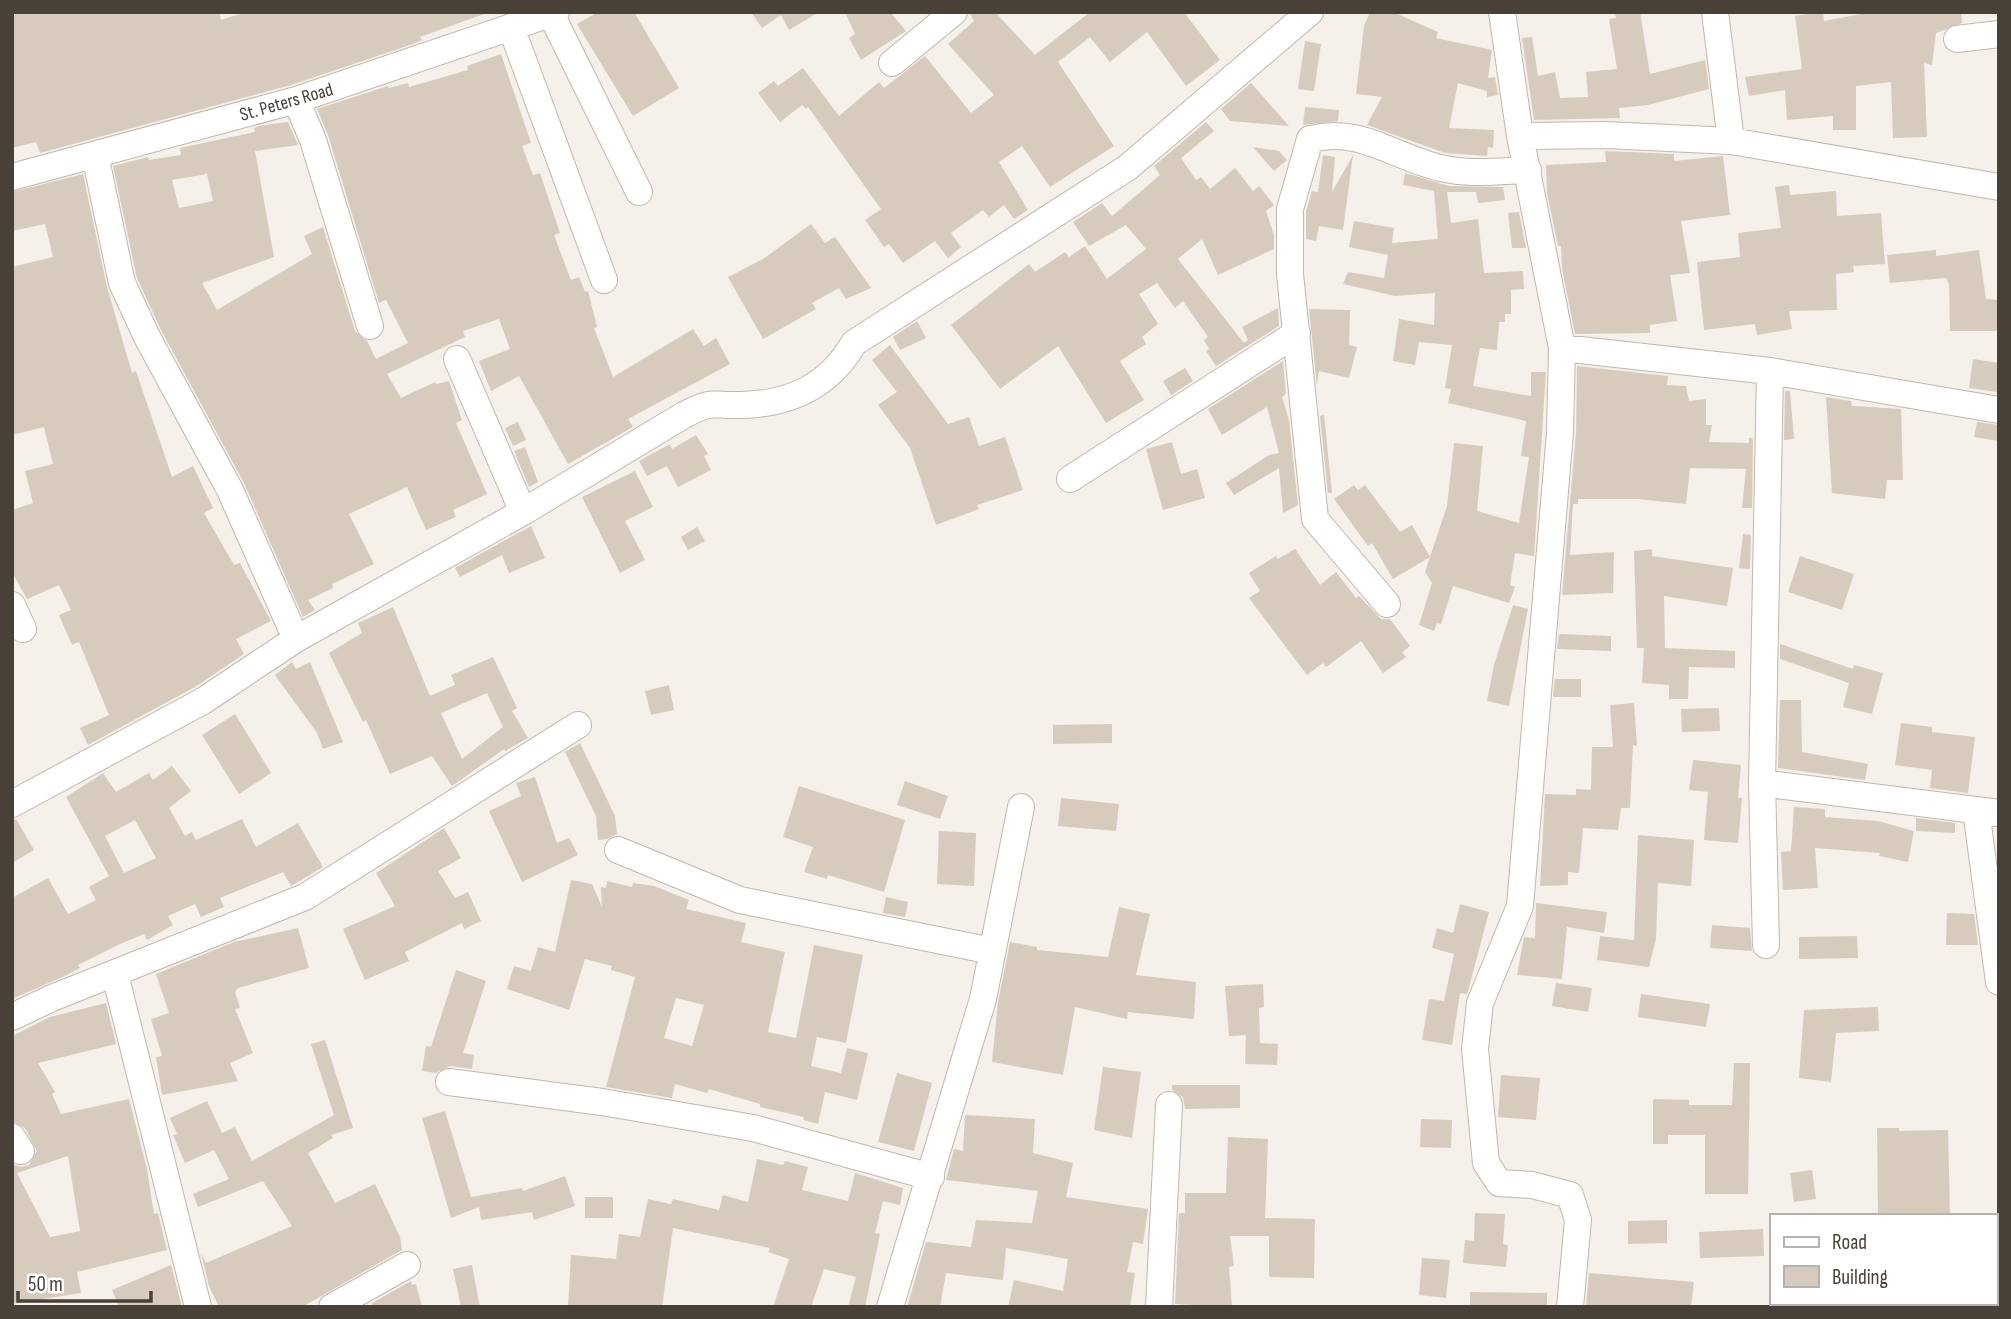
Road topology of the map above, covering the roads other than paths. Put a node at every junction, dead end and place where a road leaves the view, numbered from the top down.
1 (954, 12) edge
2 (1310, 12) edge
3 (1502, 12) edge
4 (1715, 12) edge
5 (553, 13) edge
6 (511, 27) junction
7 (1999, 34) edge
8 (1957, 39) dead end
9 (892, 62) dead end
10 (296, 100) junction
11 (1520, 136) junction
12 (1731, 141) junction
13 (95, 155) junction
14 (1528, 170) junction
15 (12, 177) edge
16 (1999, 187) edge
17 (639, 192) dead end
18 (604, 280) dead end
19 (370, 326) dead end
20 (1297, 333) junction
21 (1562, 348) junction
22 (457, 359) dead end
23 (1770, 371) junction
24 (1999, 410) edge
25 (1070, 479) dead end
26 (523, 512) junction
27 (1387, 604) dead end
28 (12, 605) edge
29 (23, 629) dead end
30 (296, 639) junction
31 (578, 725) dead end
32 (1762, 783) junction
33 (12, 804) edge
34 (1021, 807) dead end
35 (1987, 811) edge
36 (618, 850) dead end
37 (1766, 944) dead end
38 (992, 951) junction
39 (115, 974) junction
40 (1999, 982) edge
41 (12, 1017) edge
42 (449, 1082) dead end
43 (1169, 1105) dead end
44 (930, 1177) junction
45 (407, 1265) dead end
46 (198, 1307) edge
47 (332, 1307) edge
48 (890, 1307) edge
49 (1159, 1307) edge
50 (1570, 1307) edge

1 - 9 street
2 - 26 street
3 - 11 street
4 - 12 street
5 - 6 street, St. Peters Road
5 - 17 street
6 - 10 street, St. Peters Road
6 - 18 street
7 - 8 street
10 - 13 street, St. Peters Road
10 - 19 street
11 - 12 street
11 - 14 street
12 - 16 street
13 - 15 street, St. Peters Road
13 - 30 street
14 - 20 street
14 - 21 street
20 - 25 street
20 - 27 street
21 - 23 street
21 - 50 street
22 - 26 street
23 - 24 street
23 - 32 street
26 - 30 street
28 - 29 street
30 - 33 street
31 - 39 street
32 - 35 street
32 - 37 street
34 - 38 street
35 - 40 street
36 - 38 street
38 - 44 street
39 - 41 street
39 - 46 street
42 - 44 street
43 - 49 street
44 - 48 street
45 - 47 street

